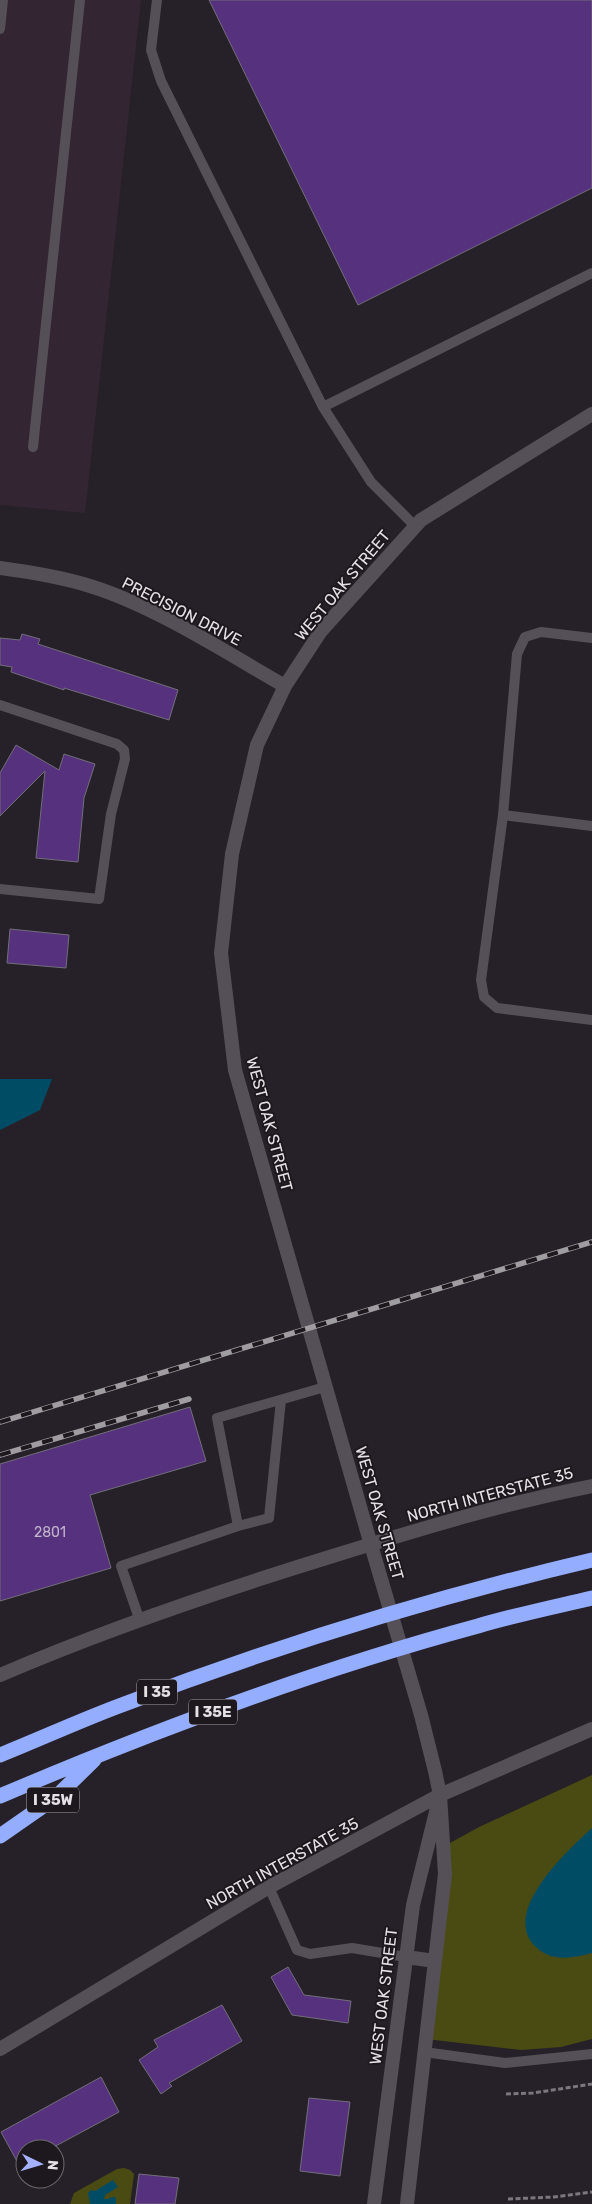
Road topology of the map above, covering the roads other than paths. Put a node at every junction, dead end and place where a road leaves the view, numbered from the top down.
1 (3, 0) edge
2 (80, 0) edge
3 (157, 0) edge
4 (0, 29) edge
5 (592, 273) edge
6 (323, 407) junction
7 (592, 414) edge
8 (33, 447) dead end
9 (415, 526) junction
10 (0, 568) edge
11 (592, 638) edge
12 (285, 686) junction
13 (0, 705) edge
14 (503, 815) junction
15 (592, 826) edge
16 (0, 889) edge
17 (592, 1020) edge
18 (325, 1386) junction
19 (281, 1400) junction
20 (592, 1486) edge
21 (238, 1526) junction
22 (371, 1545) junction
23 (592, 1560) edge
24 (592, 1598) edge
25 (140, 1621) junction
26 (0, 1675) edge
27 (592, 1729) edge
28 (0, 1755) edge
29 (99, 1756) junction
30 (440, 1795) junction
31 (0, 1796) edge
32 (0, 1836) edge
33 (269, 1887) junction
34 (406, 1957) junction
35 (436, 1961) junction
36 (0, 2049) edge
37 (424, 2052) junction
38 (592, 2054) edge
39 (374, 2204) edge
40 (407, 2204) edge

1 - 4 lane
2 - 8 lane
3 - 6 lane
5 - 6 lane
6 - 9 lane
7 - 9 main road, WEST OAK STREET
9 - 12 main road, WEST OAK STREET
10 - 12 main road, PRECISION DRIVE
11 - 14 lane
12 - 18 main road, WEST OAK STREET
13 - 16 lane
14 - 15 lane
14 - 17 lane
18 - 19 lane
18 - 22 main road, WEST OAK STREET
19 - 21 lane
19 - 21 lane
20 - 22 main road, NORTH INTERSTATE 35
21 - 25 lane
22 - 25 main road, NORTH INTERSTATE 35
22 - 30 main road, WEST OAK STREET
23 - 28 highway, I 35
24 - 29 highway, I 35E
25 - 26 main road, NORTH INTERSTATE 35
27 - 30 main road, NORTH INTERSTATE 35
29 - 31 highway, I 35E
29 - 32 highway, I 35W
30 - 33 main road, NORTH INTERSTATE 35
30 - 34 main road, WEST OAK STREET
30 - 35 main road, WEST OAK STREET
33 - 34 lane
33 - 36 main road, NORTH INTERSTATE 35
34 - 35 main road
34 - 39 main road, WEST OAK STREET
35 - 37 main road, WEST OAK STREET
37 - 38 lane
37 - 40 main road, WEST OAK STREET

